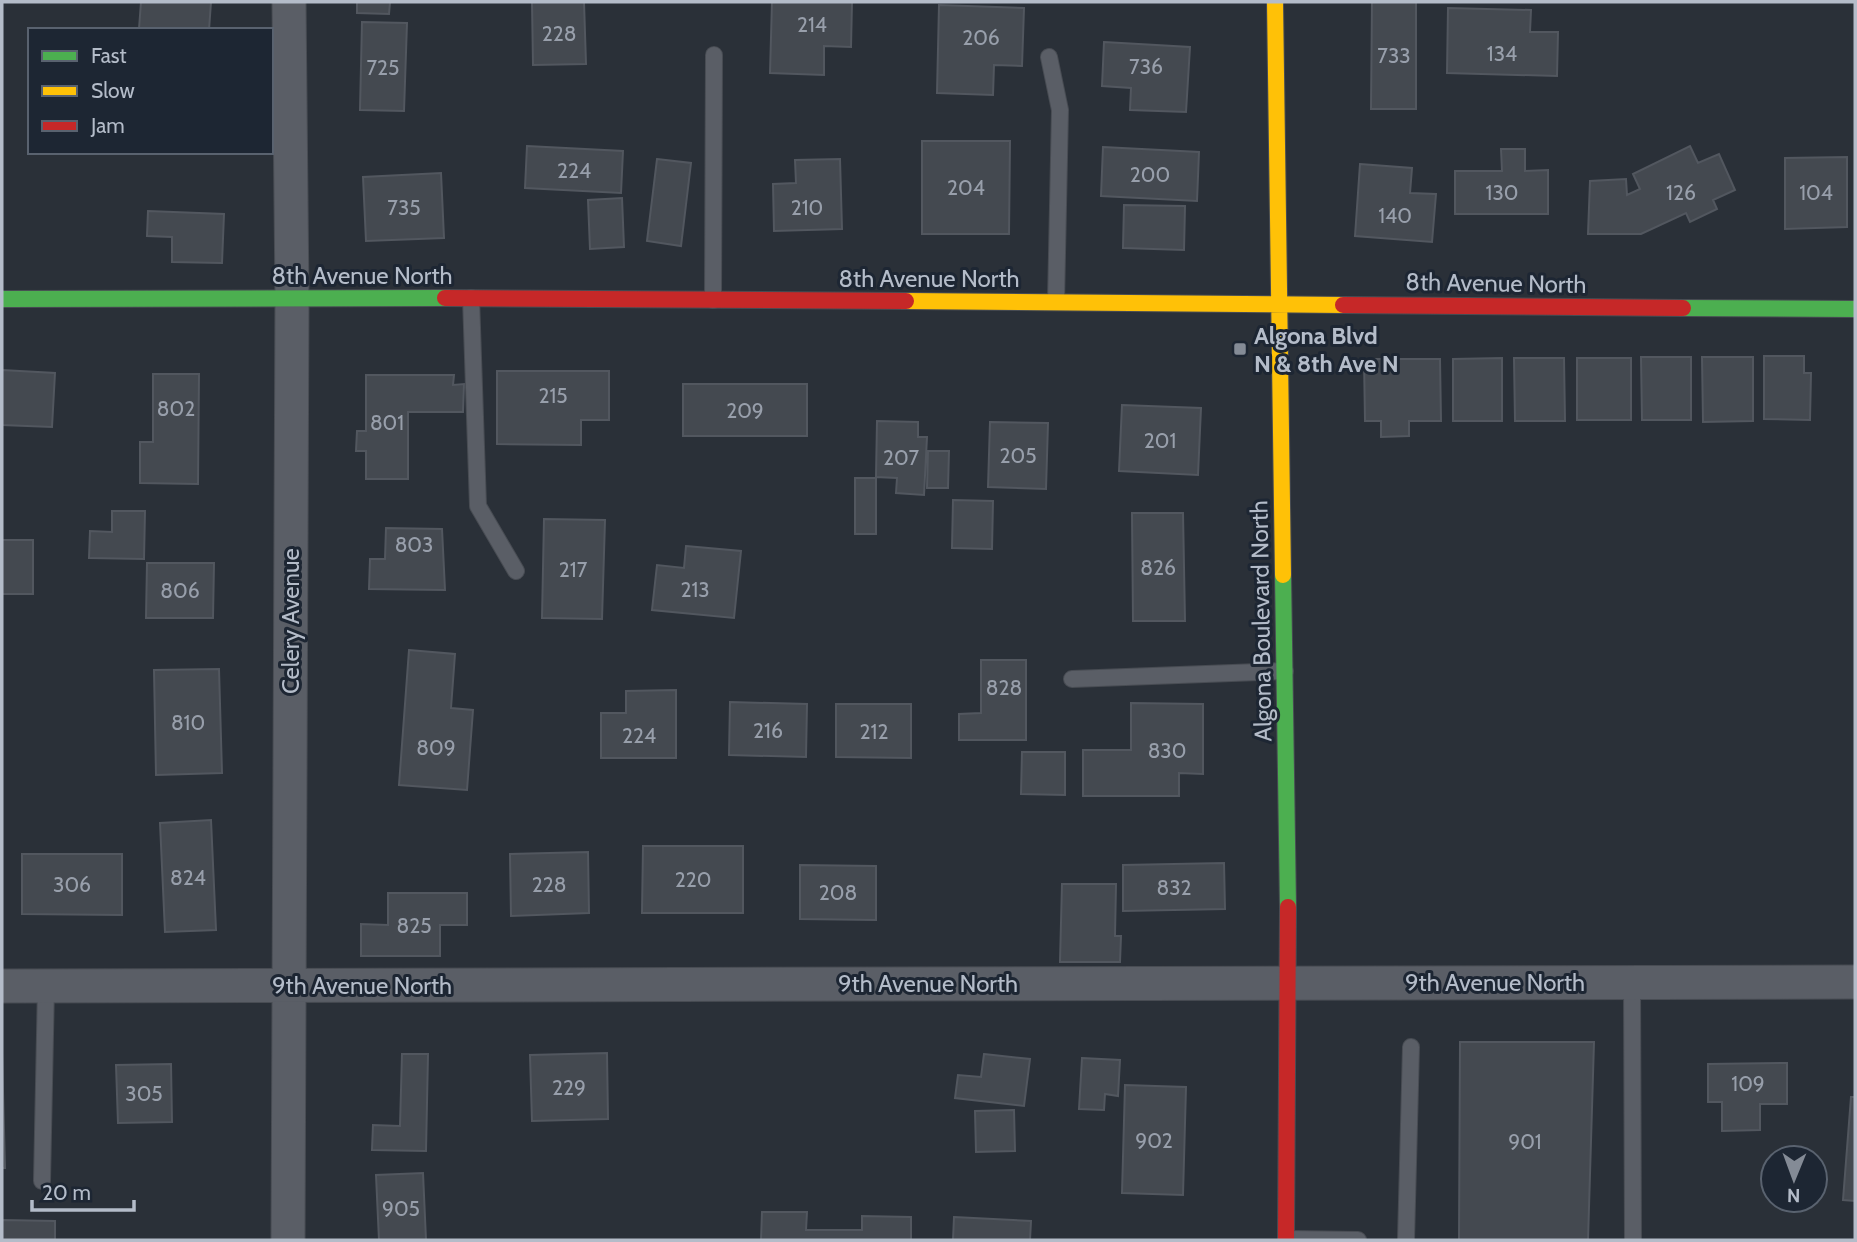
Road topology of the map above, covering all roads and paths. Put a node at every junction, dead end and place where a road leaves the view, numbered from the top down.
1 (289, 2) edge
2 (1275, 2) edge
3 (714, 55) dead end
4 (1049, 57) dead end
5 (292, 298) junction
6 (471, 298) junction
7 (2, 299) edge
8 (713, 300) junction
9 (1056, 302) junction
10 (1279, 303) junction
11 (1855, 309) edge
12 (516, 571) dead end
13 (1285, 671) junction
14 (1072, 679) dead end
15 (1632, 982) junction
16 (1855, 982) edge
17 (1289, 983) junction
18 (2, 986) edge
19 (46, 986) junction
20 (289, 986) junction
21 (1411, 1047) dead end
22 (42, 1181) dead end
23 (288, 1240) edge
24 (1286, 1240) edge
25 (1358, 1240) edge
26 (1405, 1240) edge
27 (1633, 1240) edge

1 - 5 street, Celery Avenue
2 - 10 street, Algona Boulevard North
3 - 8 lane
4 - 9 lane
5 - 6 street, 8th Avenue North
5 - 7 street, 8th Avenue North
5 - 20 street, Celery Avenue
6 - 8 street, 8th Avenue North
6 - 12 lane
8 - 9 street, 8th Avenue North
9 - 10 street, 8th Avenue North
10 - 11 street, 8th Avenue North
10 - 13 street, Algona Boulevard North
13 - 14 lane
13 - 17 street, Algona Boulevard North
15 - 16 street, 9th Avenue North
15 - 17 street, 9th Avenue North
15 - 27 lane
17 - 20 street, 9th Avenue North
17 - 24 street, Algona Boulevard North
18 - 19 street, 9th Avenue North
19 - 20 street, 9th Avenue North
19 - 22 lane
20 - 23 street, Celery Avenue
21 - 26 lane
24 - 25 lane

